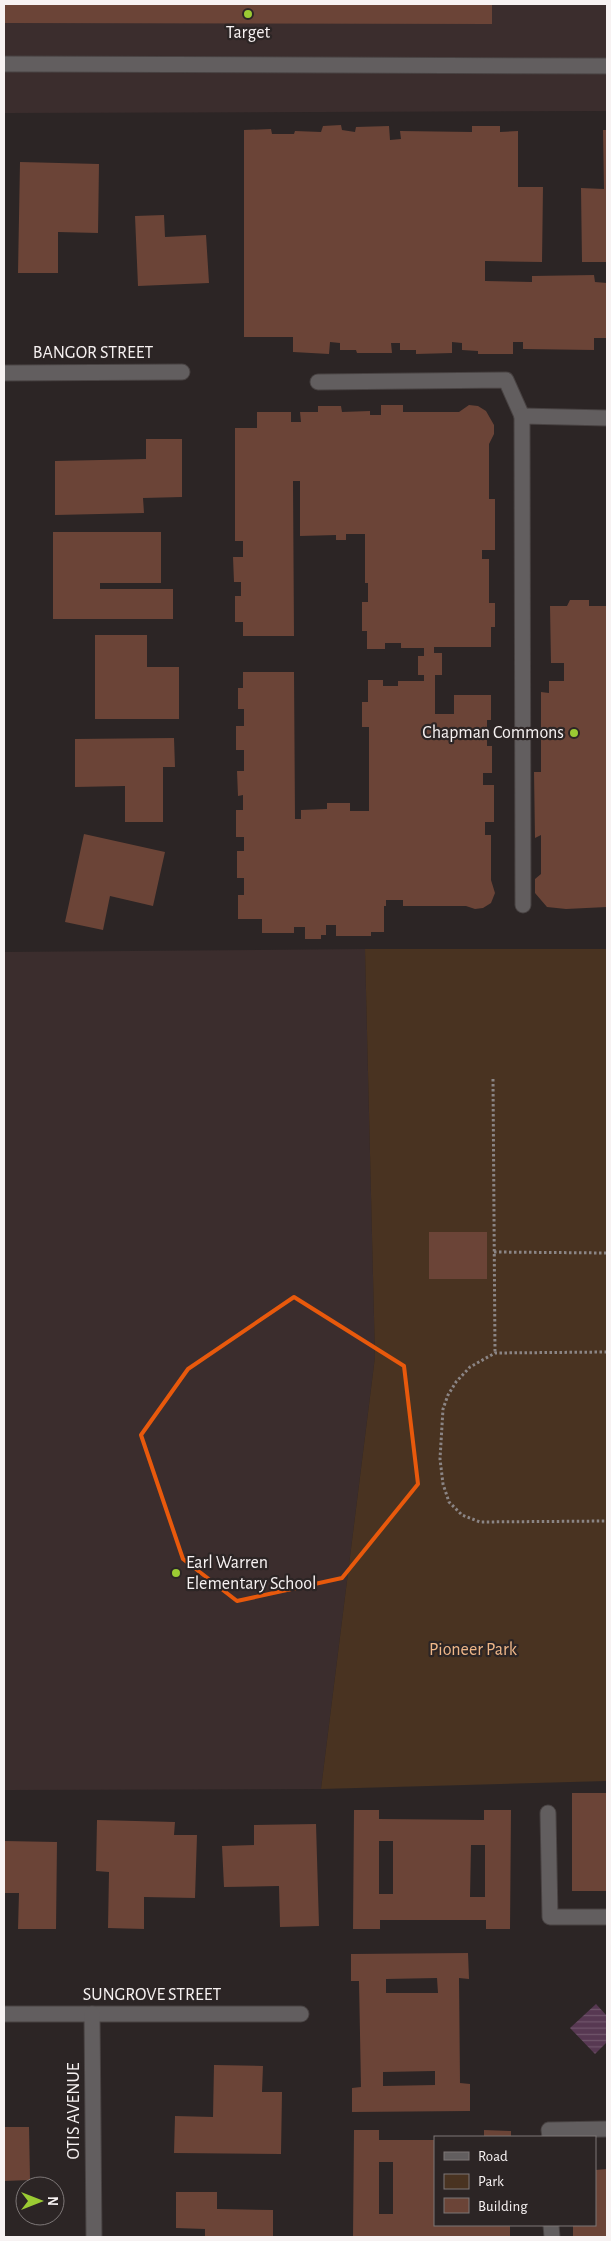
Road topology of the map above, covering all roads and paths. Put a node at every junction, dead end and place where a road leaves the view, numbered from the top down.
1 (4, 64) edge
2 (607, 66) edge
3 (182, 372) dead end
4 (4, 373) edge
5 (318, 382) dead end
6 (522, 416) junction
7 (607, 418) edge
8 (523, 905) dead end
9 (493, 1079) dead end
10 (494, 1252) junction
11 (607, 1253) edge
12 (496, 1352) junction
13 (607, 1352) edge
14 (607, 1521) edge
15 (548, 1813) dead end
16 (607, 1917) edge
17 (4, 2014) edge
18 (92, 2014) junction
19 (301, 2014) dead end
20 (607, 2129) edge
21 (550, 2136) edge
22 (94, 2237) edge

1 - 2 street
3 - 4 street, BANGOR STREET
5 - 6 street
6 - 7 street
6 - 8 street
9 - 10 path
10 - 11 path
10 - 12 path
12 - 13 path
12 - 14 path
15 - 16 street
17 - 18 street, SUNGROVE STREET
18 - 19 street, SUNGROVE STREET
18 - 22 street, OTIS AVENUE
20 - 21 street

